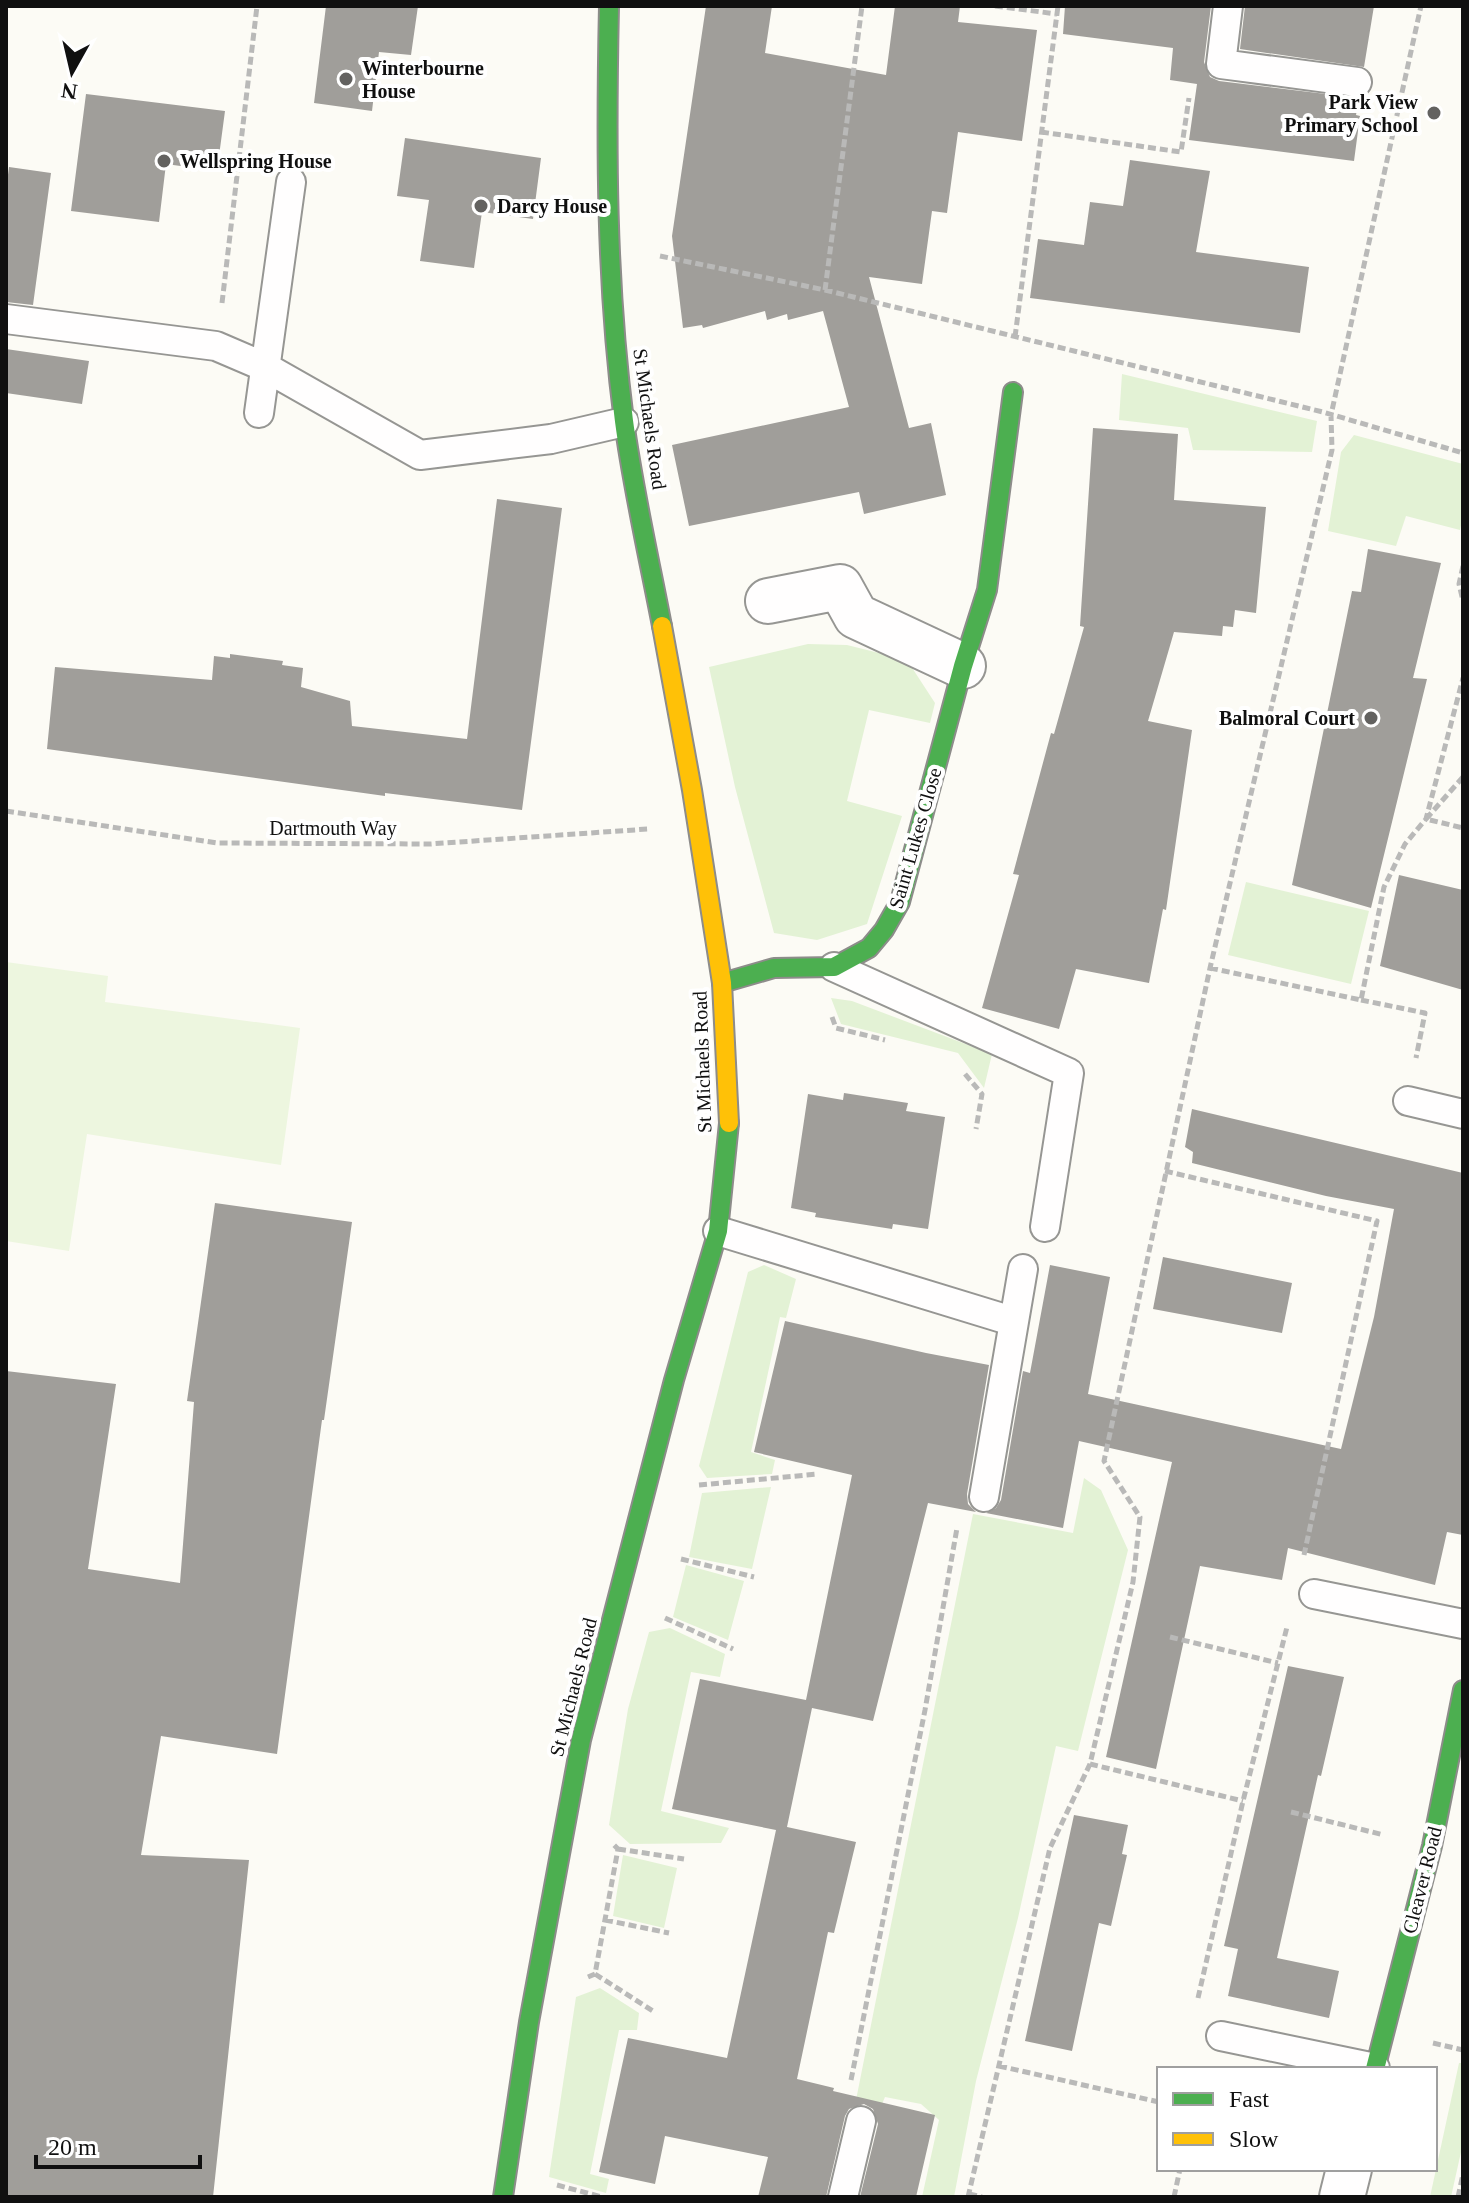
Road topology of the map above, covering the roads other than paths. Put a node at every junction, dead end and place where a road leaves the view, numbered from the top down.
1 (609, 6) edge
2 (1228, 6) edge
3 (1357, 82) dead end
4 (291, 182) dead end
5 (6, 319) edge
6 (265, 367) junction
7 (1013, 392) dead end
8 (259, 413) dead end
9 (624, 422) junction
10 (768, 601) dead end
11 (963, 666) junction
12 (834, 967) junction
13 (722, 983) junction
14 (1408, 1101) road end
15 (1463, 1114) edge
16 (1045, 1227) dead end
17 (718, 1231) junction
18 (1023, 1269) dead end
19 (1012, 1321) junction
20 (984, 1497) road end
21 (1314, 1594) dead end
22 (1463, 1624) edge
23 (1463, 1690) edge
24 (1221, 2036) dead end
25 (1366, 2067) edge
26 (1376, 2067) edge
27 (861, 2121) road end
28 (1348, 2171) edge
29 (503, 2197) edge
30 (843, 2197) edge
31 (1342, 2197) edge

1 - 9 street, St Michaels Road
2 - 3 lane
4 - 6 lane
5 - 6 lane
6 - 8 lane
6 - 9 lane
7 - 11 street, Saint Lukes Close
9 - 13 street, St Michaels Road
10 - 11 street
11 - 12 street, Saint Lukes Close
12 - 13 street, Saint Lukes Close
12 - 16 lane
13 - 17 street, St Michaels Road
14 - 15 lane
17 - 19 lane
17 - 29 street, St Michaels Road
18 - 19 lane
19 - 20 lane
21 - 22 lane
23 - 26 street, Cleaver Road
24 - 25 lane
27 - 30 lane
28 - 31 street

